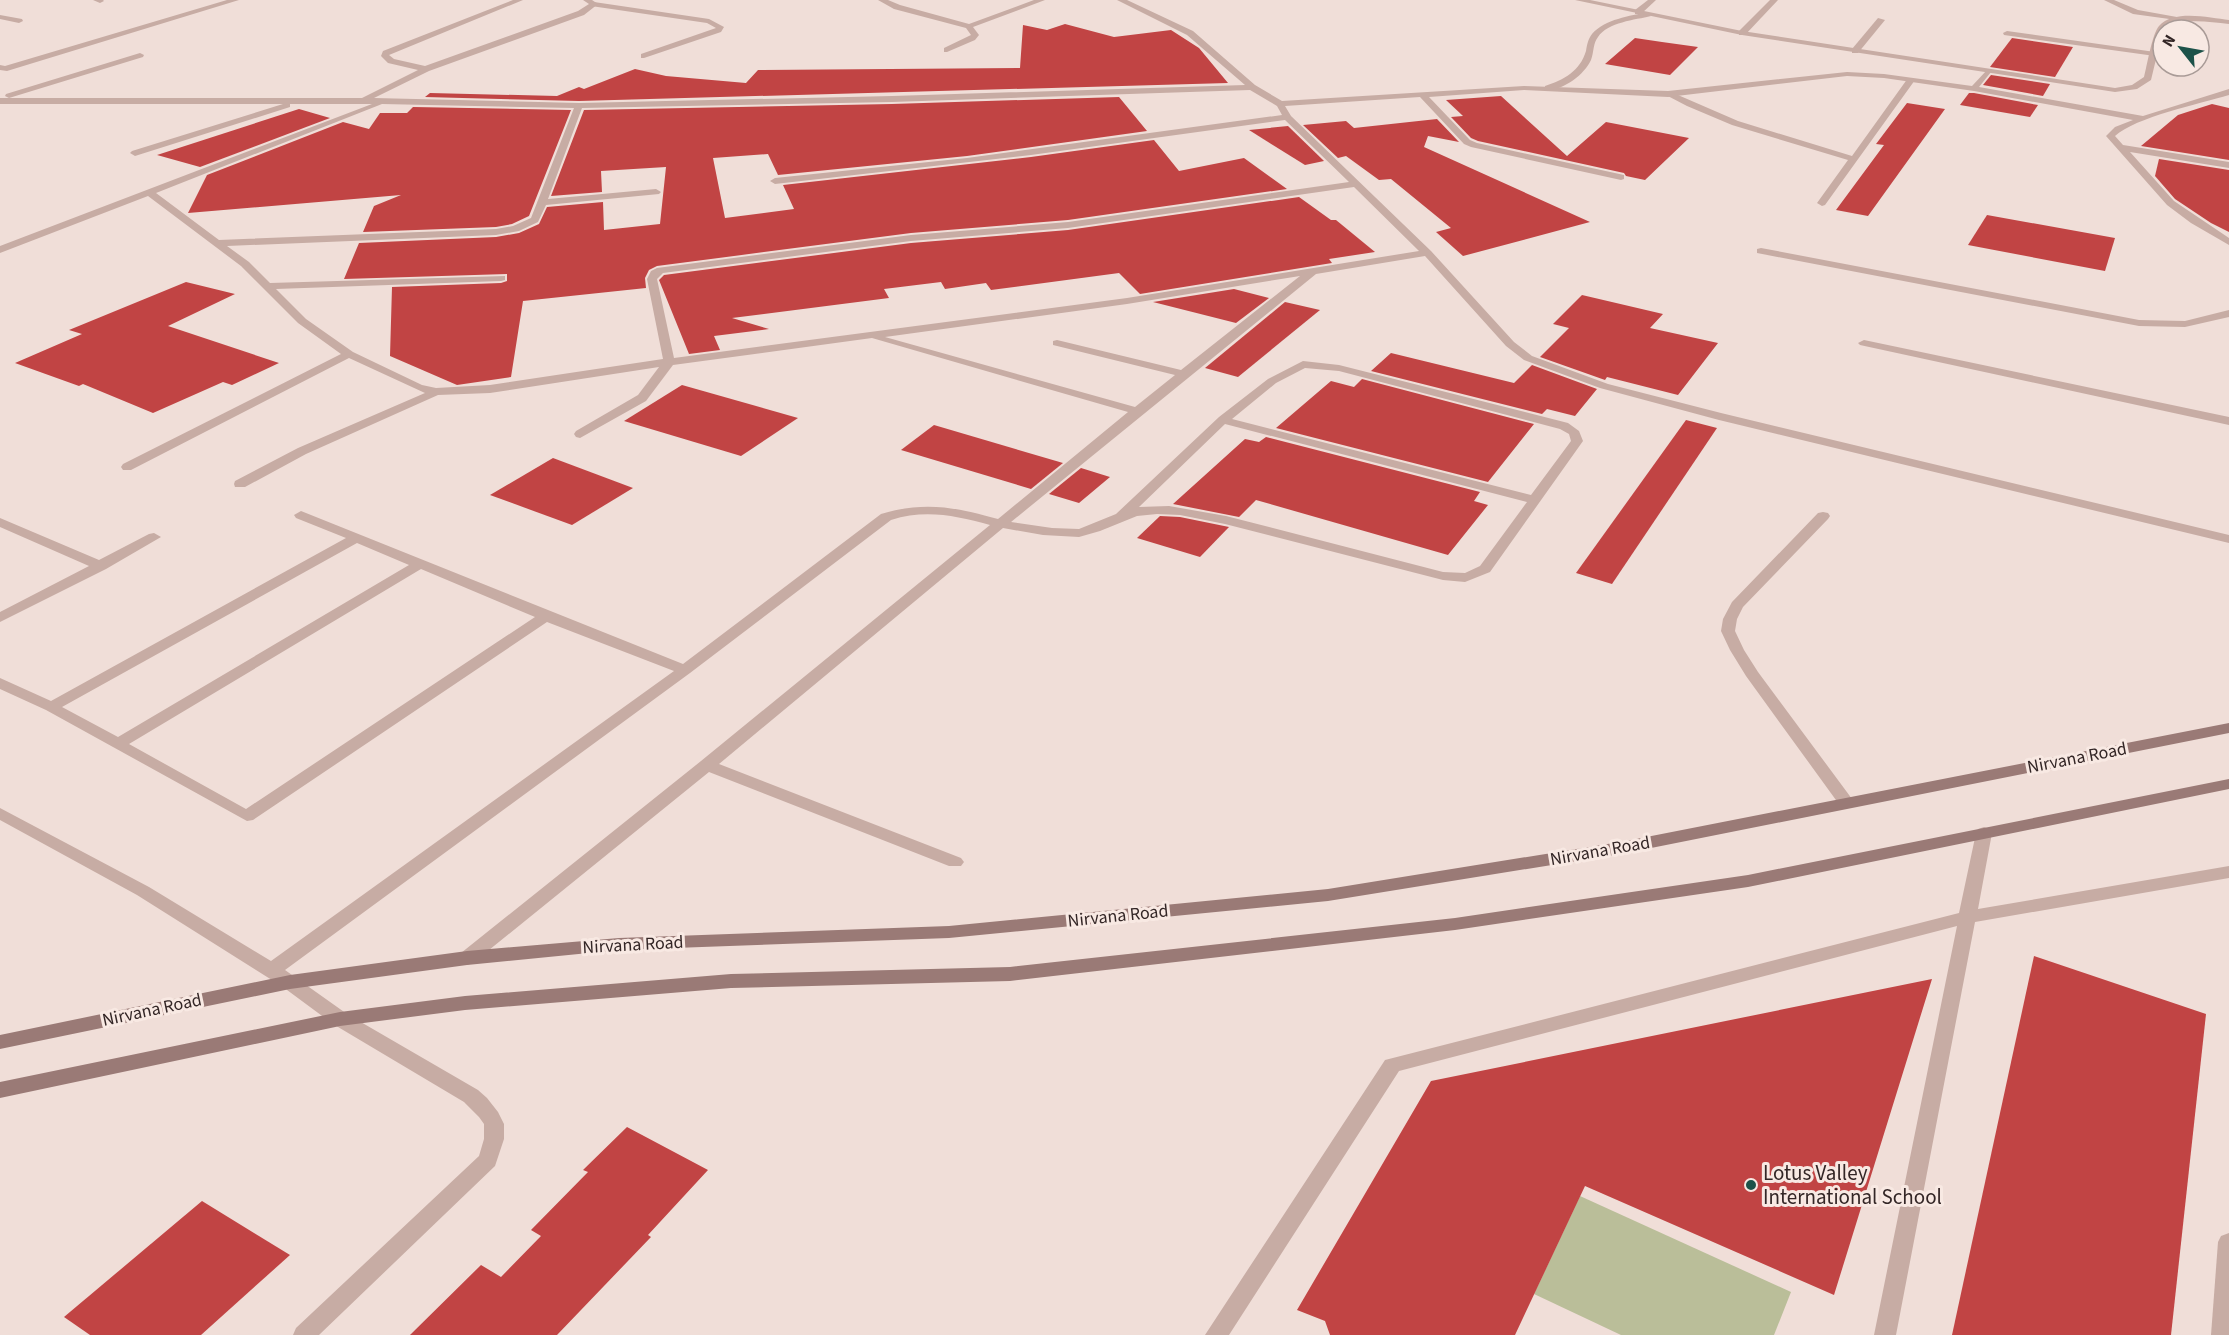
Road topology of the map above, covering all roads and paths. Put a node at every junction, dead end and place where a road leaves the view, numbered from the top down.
1 (235, 0) edge
2 (519, 0) edge
3 (882, 0) edge
4 (1041, 0) edge
5 (1121, 0) edge
6 (1579, 0) edge
7 (1652, 0) edge
8 (1774, 0) edge
9 (2108, 0) edge
10 (590, 2) edge
11 (1638, 12) junction
12 (1648, 14) junction
13 (0, 17) edge
14 (2177, 18) edge
15 (1881, 20) dead end
16 (19, 21) dead end
17 (2211, 21) edge
18 (2229, 22) edge
19 (969, 26) junction
20 (1742, 33) junction
21 (2007, 33) dead end
22 (947, 50) dead end
23 (1855, 51) junction
24 (2151, 53) edge
25 (141, 55) dead end
26 (644, 56) dead end
27 (0, 68) edge
28 (2151, 68) edge
29 (426, 69) junction
30 (1987, 72) junction
31 (1911, 80) junction
32 (1252, 87) junction
33 (1548, 88) junction
34 (1974, 89) junction
35 (1420, 93) junction
36 (2228, 93) edge
37 (1668, 94) junction
38 (0, 100) edge
39 (302, 101) junction
40 (362, 101) junction
41 (386, 101) junction
42 (1280, 104) junction
43 (579, 105) junction
44 (1287, 117) junction
45 (2143, 119) junction
46 (2123, 148) junction
47 (135, 153) dead end
48 (1853, 159) junction
49 (2229, 165) edge
50 (1621, 177) dead end
51 (775, 181) dead end
52 (1355, 184) junction
53 (148, 192) junction
54 (656, 192) dead end
55 (543, 202) junction
56 (1822, 203) dead end
57 (2229, 242) edge
58 (217, 243) junction
59 (0, 250) edge
60 (1761, 251) dead end
61 (1426, 253) junction
62 (1312, 272) junction
63 (501, 278) dead end
64 (266, 286) junction
65 (2229, 313) edge
66 (871, 336) junction
67 (1057, 343) dead end
68 (1864, 343) dead end
69 (349, 354) junction
70 (669, 362) junction
71 (1183, 374) junction
72 (436, 392) junction
73 (1137, 411) junction
74 (1223, 420) junction
75 (2229, 421) edge
76 (580, 434) dead end
77 (127, 467) dead end
78 (240, 484) dead end
79 (1535, 500) junction
80 (301, 515) dead end
81 (1822, 516) dead end
82 (1120, 518) junction
83 (0, 522) edge
84 (1001, 524) junction
85 (154, 537) dead end
86 (356, 538) junction
87 (2229, 539) edge
88 (420, 564) junction
89 (101, 566) junction
90 (546, 616) junction
91 (0, 618) edge
92 (685, 670) junction
93 (0, 682) edge
94 (51, 707) junction
95 (2229, 728) edge
96 (118, 744) junction
97 (707, 765) junction
98 (2229, 784) edge
99 (1846, 803) junction
100 (0, 813) edge
101 (1984, 833) junction
102 (955, 862) dead end
103 (2229, 872) edge
104 (1968, 917) junction
105 (467, 958) junction
106 (271, 971) junction
107 (290, 982) junction
108 (340, 1019) junction
109 (0, 1042) edge
110 (0, 1090) edge
111 (2229, 1242) edge
112 (304, 1335) edge
113 (1216, 1335) edge
114 (1885, 1335) edge
115 (2222, 1335) edge

1 - 27 street
2 - 29 street
3 - 19 street
4 - 19 street
5 - 32 street
6 - 11 street
7 - 11 street
8 - 20 street
9 - 14 street
10 - 26 street
10 - 29 street
11 - 12 street
12 - 20 street
12 - 33 street
13 - 16 street
15 - 23 street
17 - 18 street
19 - 22 street
20 - 23 street
21 - 24 street
23 - 30 street
25 - 38 street
28 - 30 street
29 - 40 street
30 - 34 street
31 - 34 street
31 - 37 street
31 - 48 street
32 - 42 street
32 - 43 street
33 - 35 street
33 - 37 street
34 - 45 street
35 - 42 street
35 - 50 street
36 - 45 street
37 - 48 street
38 - 39 street
39 - 40 street
39 - 47 street
40 - 41 street
41 - 43 street
41 - 53 street
42 - 44 street
43 - 55 street
44 - 51 street
44 - 52 street
45 - 46 street
46 - 49 street
46 - 57 street
48 - 56 street
52 - 61 street
52 - 70 street
53 - 58 street
53 - 59 street
54 - 55 street
55 - 58 street
58 - 64 street
60 - 65 street
61 - 62 street
61 - 87 street
62 - 66 street
62 - 71 street
63 - 64 street
64 - 69 street
66 - 70 street
66 - 73 street
67 - 71 street
68 - 75 street
69 - 72 street
69 - 77 street
70 - 72 street
70 - 76 street
71 - 73 street
72 - 78 street
73 - 84 street
74 - 79 street
74 - 79 street
74 - 82 street
79 - 82 street
80 - 86 street
81 - 99 street
82 - 84 street
83 - 89 street
84 - 92 street
84 - 97 street
85 - 89 street
86 - 88 street
86 - 94 street
88 - 90 street
88 - 96 street
89 - 91 street
90 - 92 street
90 - 96 street
92 - 106 street
93 - 94 street
94 - 96 street
95 - 99 main road, Nirvana Road
97 - 102 street
97 - 105 street
98 - 101 main road
99 - 105 main road, Nirvana Road
100 - 106 street
101 - 104 street
101 - 108 main road
103 - 104 street
104 - 113 street
104 - 114 street
105 - 107 main road, Nirvana Road
106 - 107 street
107 - 108 street
107 - 109 main road, Nirvana Road
108 - 110 main road
108 - 112 street
111 - 115 street

